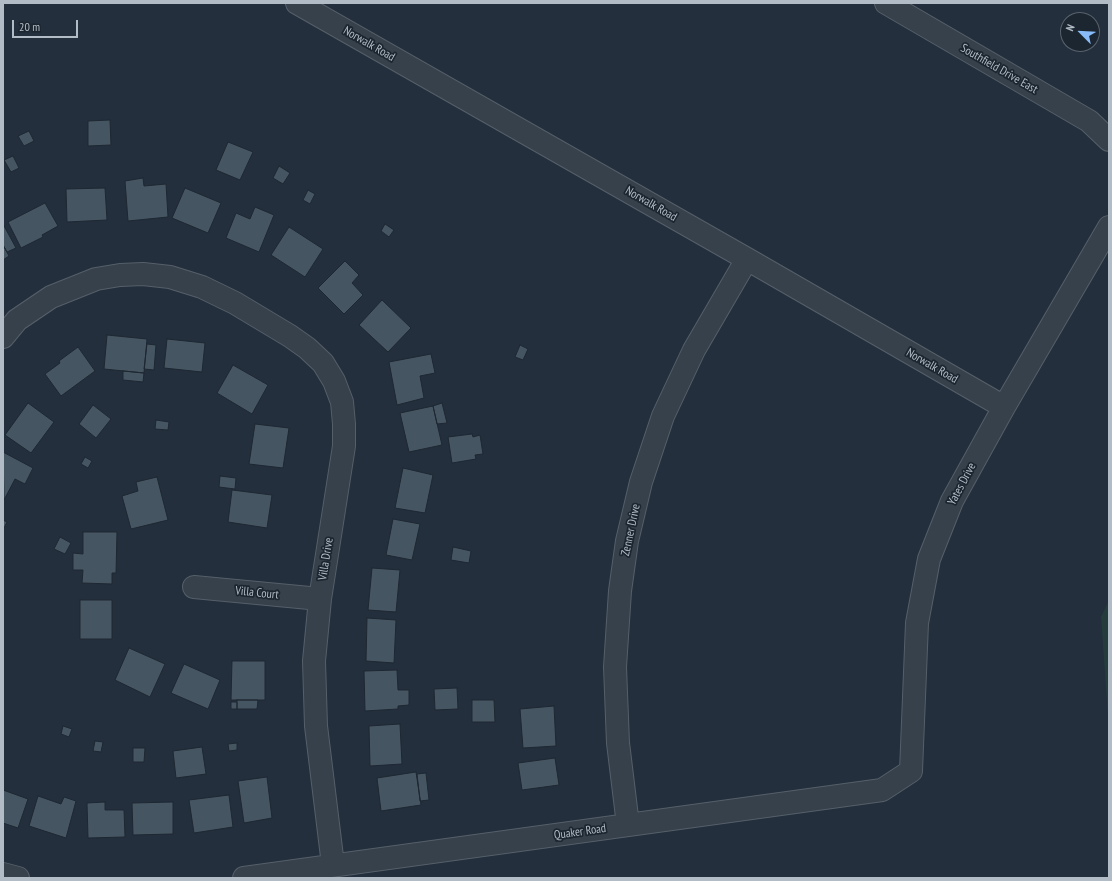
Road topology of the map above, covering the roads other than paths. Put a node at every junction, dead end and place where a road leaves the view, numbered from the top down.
1 (297, 3) edge
2 (886, 3) edge
3 (1109, 140) edge
4 (1109, 227) edge
5 (748, 259) junction
6 (3, 337) edge
7 (1004, 407) junction
8 (194, 587) dead end
9 (320, 599) junction
10 (911, 771) joint
11 (628, 825) junction
12 (333, 866) junction
13 (3, 874) edge
14 (18, 878) edge
15 (244, 878) edge

1 - 5 street, Norwalk Road
2 - 3 street, Southfield Drive East
4 - 7 street, Yates Drive
5 - 7 street, Norwalk Road
5 - 11 street, Zenner Drive
6 - 9 street, Villa Drive
7 - 10 street, Yates Drive
8 - 9 street, Villa Court
9 - 12 street, Villa Drive
10 - 11 street, Quaker Road
11 - 12 street, Quaker Road
12 - 15 street, Quaker Road
13 - 14 street

